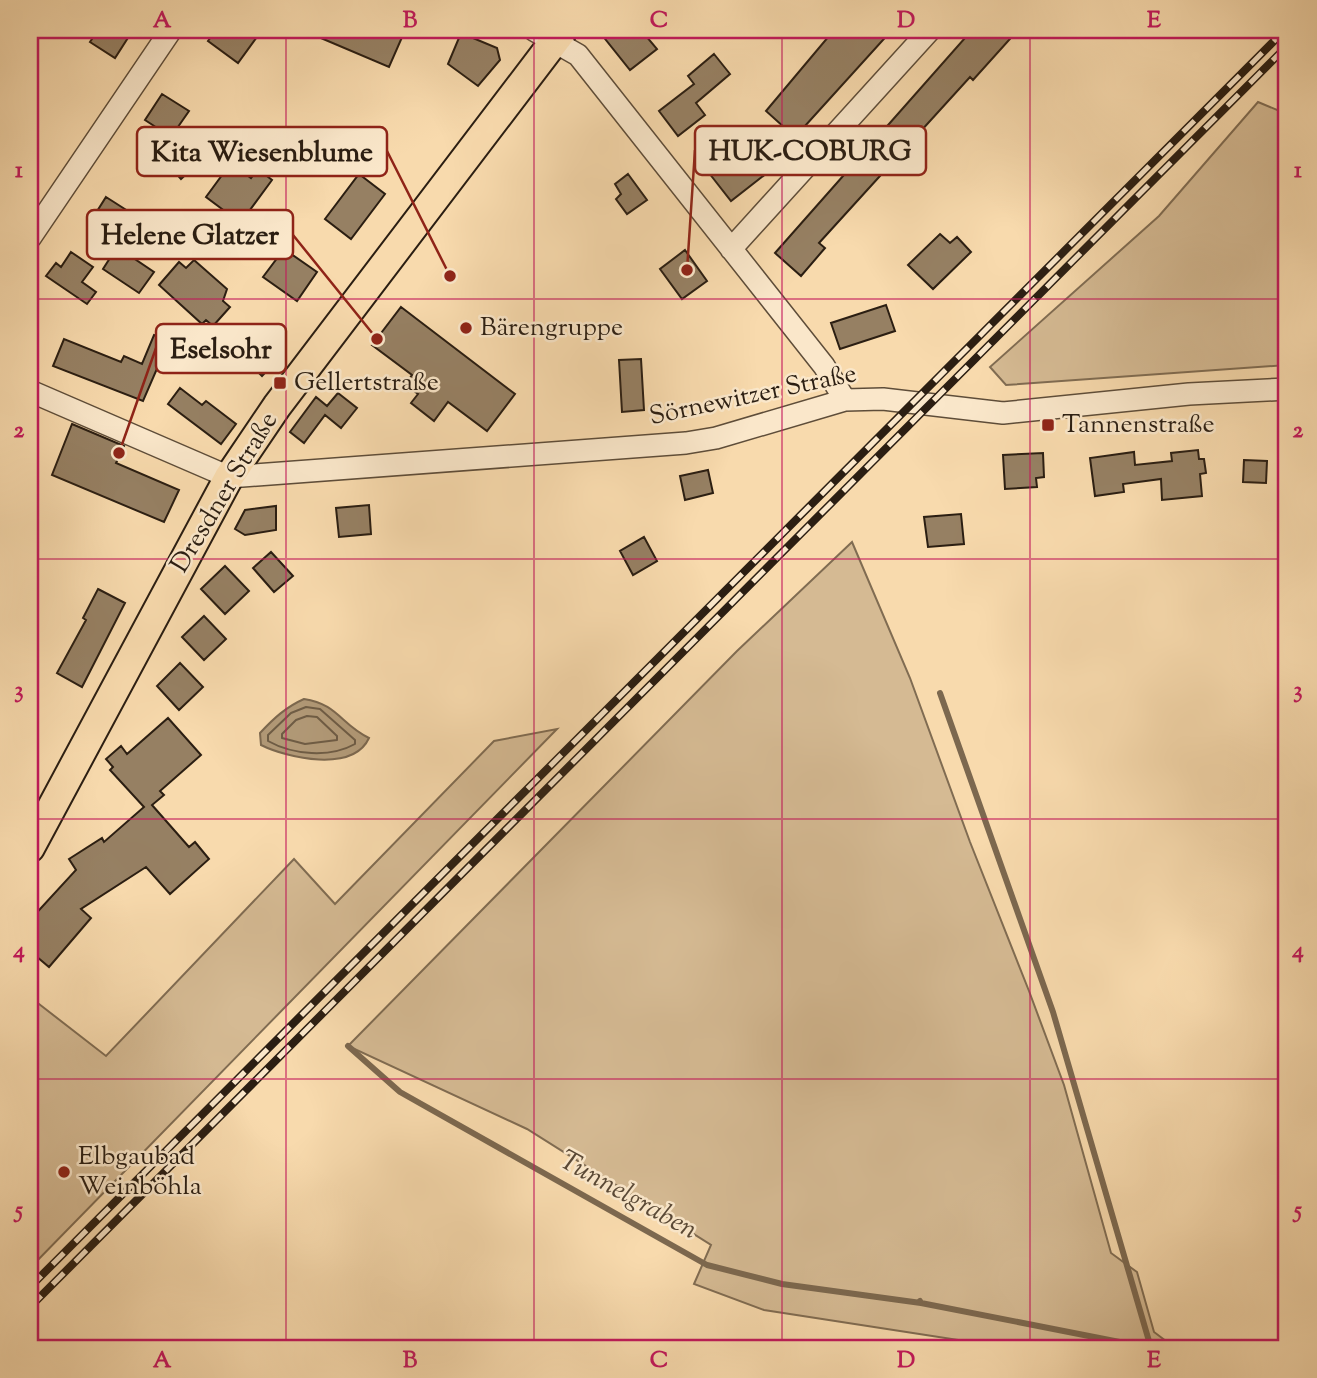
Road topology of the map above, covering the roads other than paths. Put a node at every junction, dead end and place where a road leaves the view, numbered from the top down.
1 (171, 30) edge
2 (930, 30) edge
3 (551, 33) edge
4 (30, 238) edge
5 (731, 249) junction
6 (1287, 389) edge
7 (30, 391) edge
8 (845, 400) junction
9 (229, 477) junction
10 (30, 848) edge

1 - 4 street
2 - 5 street
3 - 5 street
3 - 9 main road, Dresdner Straße
5 - 8 street
6 - 8 street, Sörnewitzer Straße
7 - 9 street
8 - 9 street, Sörnewitzer Straße
9 - 10 main road, Dresdner Straße

